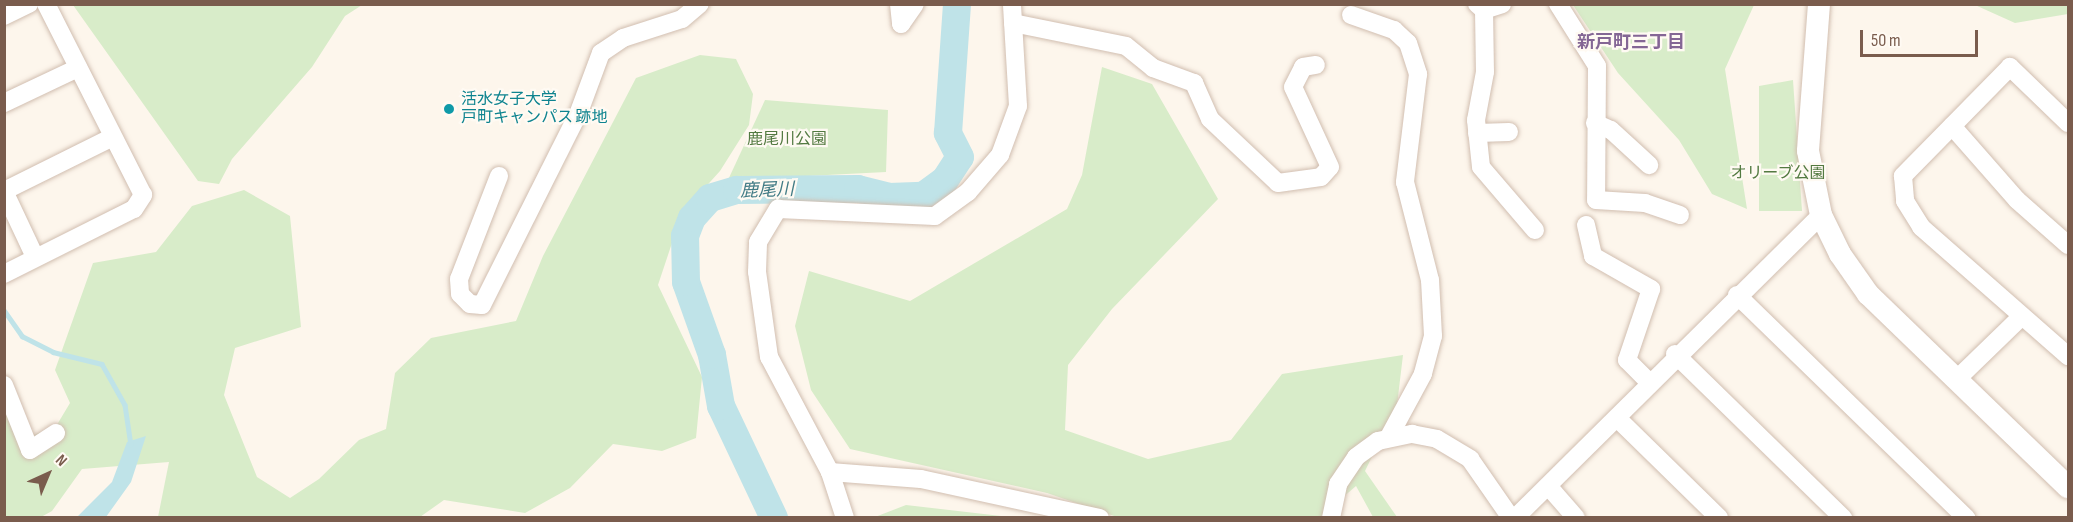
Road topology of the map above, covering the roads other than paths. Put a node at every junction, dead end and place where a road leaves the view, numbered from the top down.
1 (29, 4) edge
2 (46, 4) edge
3 (700, 4) edge
4 (898, 4) edge
5 (915, 4) edge
6 (1502, 4) edge
7 (1558, 4) edge
8 (1819, 4) edge
9 (1480, 7) edge
10 (678, 12) edge
11 (1013, 14) edge
12 (1351, 15) dead end
13 (4, 16) edge
14 (1316, 65) dead end
15 (78, 68) junction
16 (4, 103) edge
17 (1595, 123) junction
18 (2068, 123) edge
19 (1952, 126) junction
20 (1509, 132) dead end
21 (1477, 133) junction
22 (111, 138) junction
23 (1649, 165) dead end
24 (499, 176) dead end
25 (4, 191) edge
26 (1680, 215) dead end
27 (1821, 215) junction
28 (1586, 225) dead end
29 (1535, 230) dead end
30 (2068, 245) edge
31 (36, 257) junction
32 (4, 274) edge
33 (1737, 295) junction
34 (2020, 318) junction
35 (1675, 354) junction
36 (2068, 356) edge
37 (1957, 379) junction
38 (1650, 383) junction
39 (4, 385) edge
40 (1617, 418) junction
41 (56, 433) dead end
42 (1389, 437) junction
43 (830, 472) junction
44 (2068, 487) edge
45 (1549, 488) junction
46 (845, 516) edge
47 (1100, 518) edge
48 (1331, 518) edge
49 (1513, 518) edge
50 (1576, 518) edge
51 (1719, 518) edge
52 (1843, 518) edge
53 (1966, 518) edge

1 - 13 street
2 - 15 street
3 - 10 street
4 - 5 street
6 - 9 street
7 - 17 street
8 - 27 street
9 - 21 street
10 - 24 street
11 - 14 street
11 - 43 street
12 - 42 street
15 - 16 street
15 - 22 street
17 - 23 street
17 - 26 street
18 - 19 street
19 - 30 street
19 - 34 street
20 - 21 street
21 - 29 street
22 - 25 street
22 - 31 street
25 - 31 street
27 - 33 street
27 - 37 street
28 - 38 street
31 - 32 street
33 - 35 street
33 - 53 street
34 - 36 street
34 - 37 street
35 - 38 street
35 - 52 street
37 - 44 street
38 - 40 street
39 - 41 street
40 - 45 street
40 - 51 street
42 - 48 street
42 - 49 street
43 - 46 street
43 - 47 street
45 - 49 street
45 - 50 street

